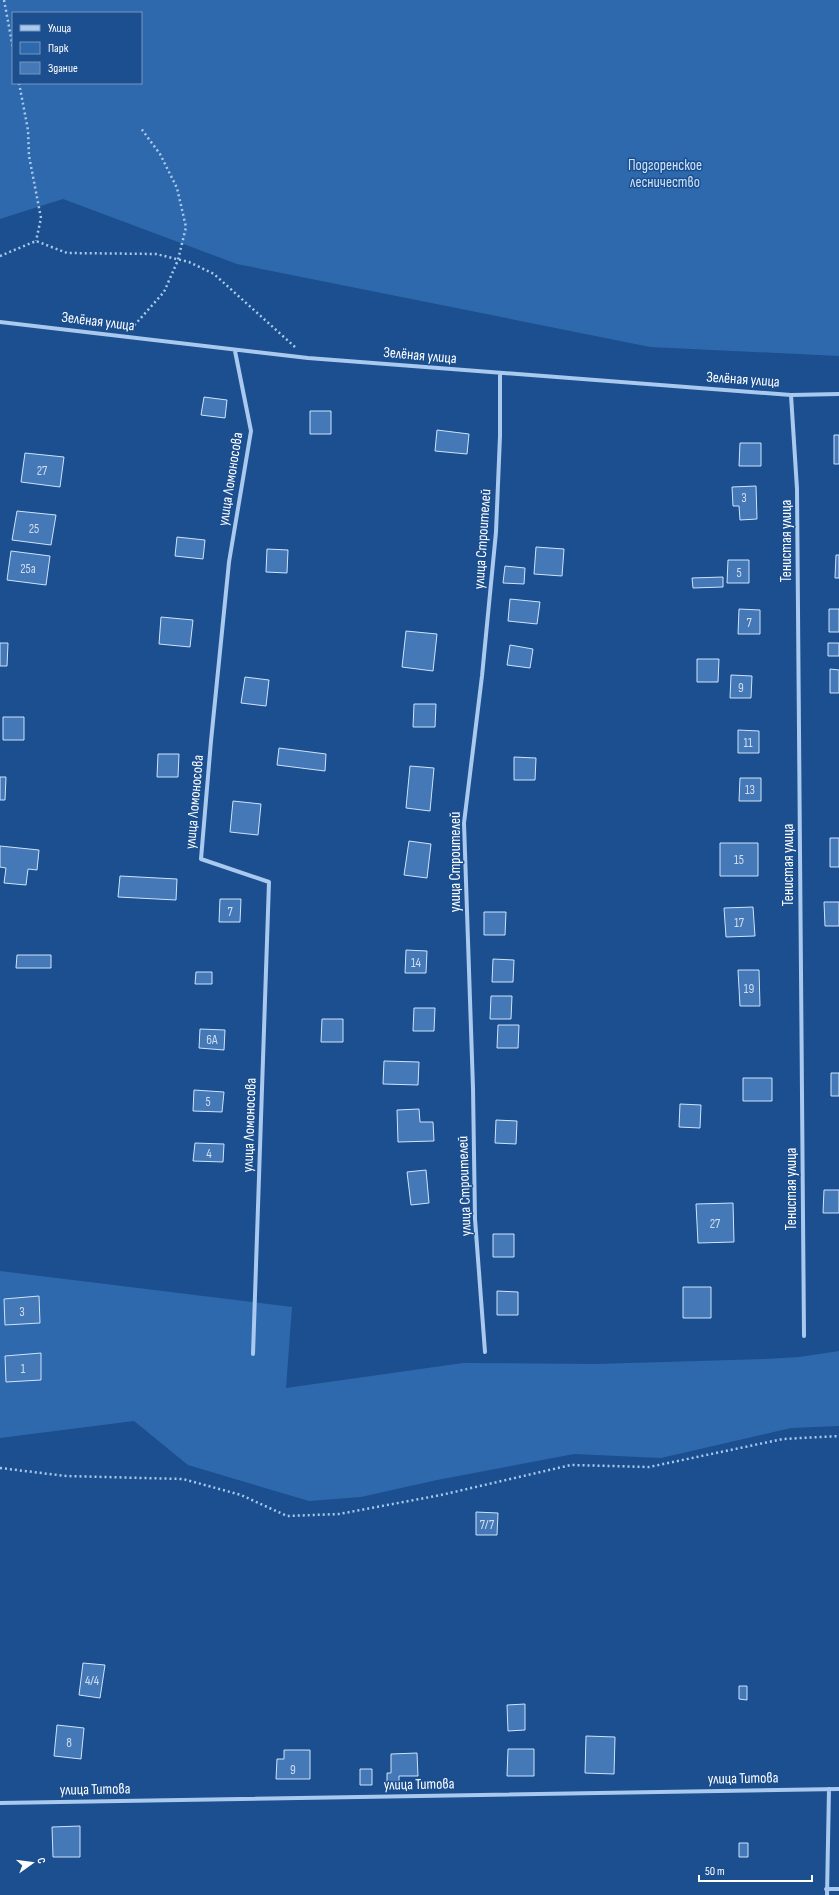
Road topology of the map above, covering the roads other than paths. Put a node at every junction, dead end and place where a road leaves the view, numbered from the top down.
1 (0, 322) edge
2 (235, 351) junction
3 (500, 373) junction
4 (839, 394) edge
5 (790, 395) junction
6 (804, 1336) dead end
7 (485, 1352) dead end
8 (253, 1354) dead end
9 (829, 1789) junction
10 (839, 1789) edge
11 (0, 1803) edge
12 (826, 1889) junction
13 (839, 1889) edge
14 (827, 1895) edge

1 - 2 street, Зелёная улица
2 - 3 street, Зелёная улица
2 - 8 street, улица Ломоносова
3 - 5 street, Зелёная улица
3 - 7 street, улица Строителей
4 - 5 street, Зелёная улица
5 - 6 street, Тенистая улица
9 - 10 street, улица Титова
9 - 11 street, улица Титова
9 - 12 street
12 - 13 street
12 - 14 street

